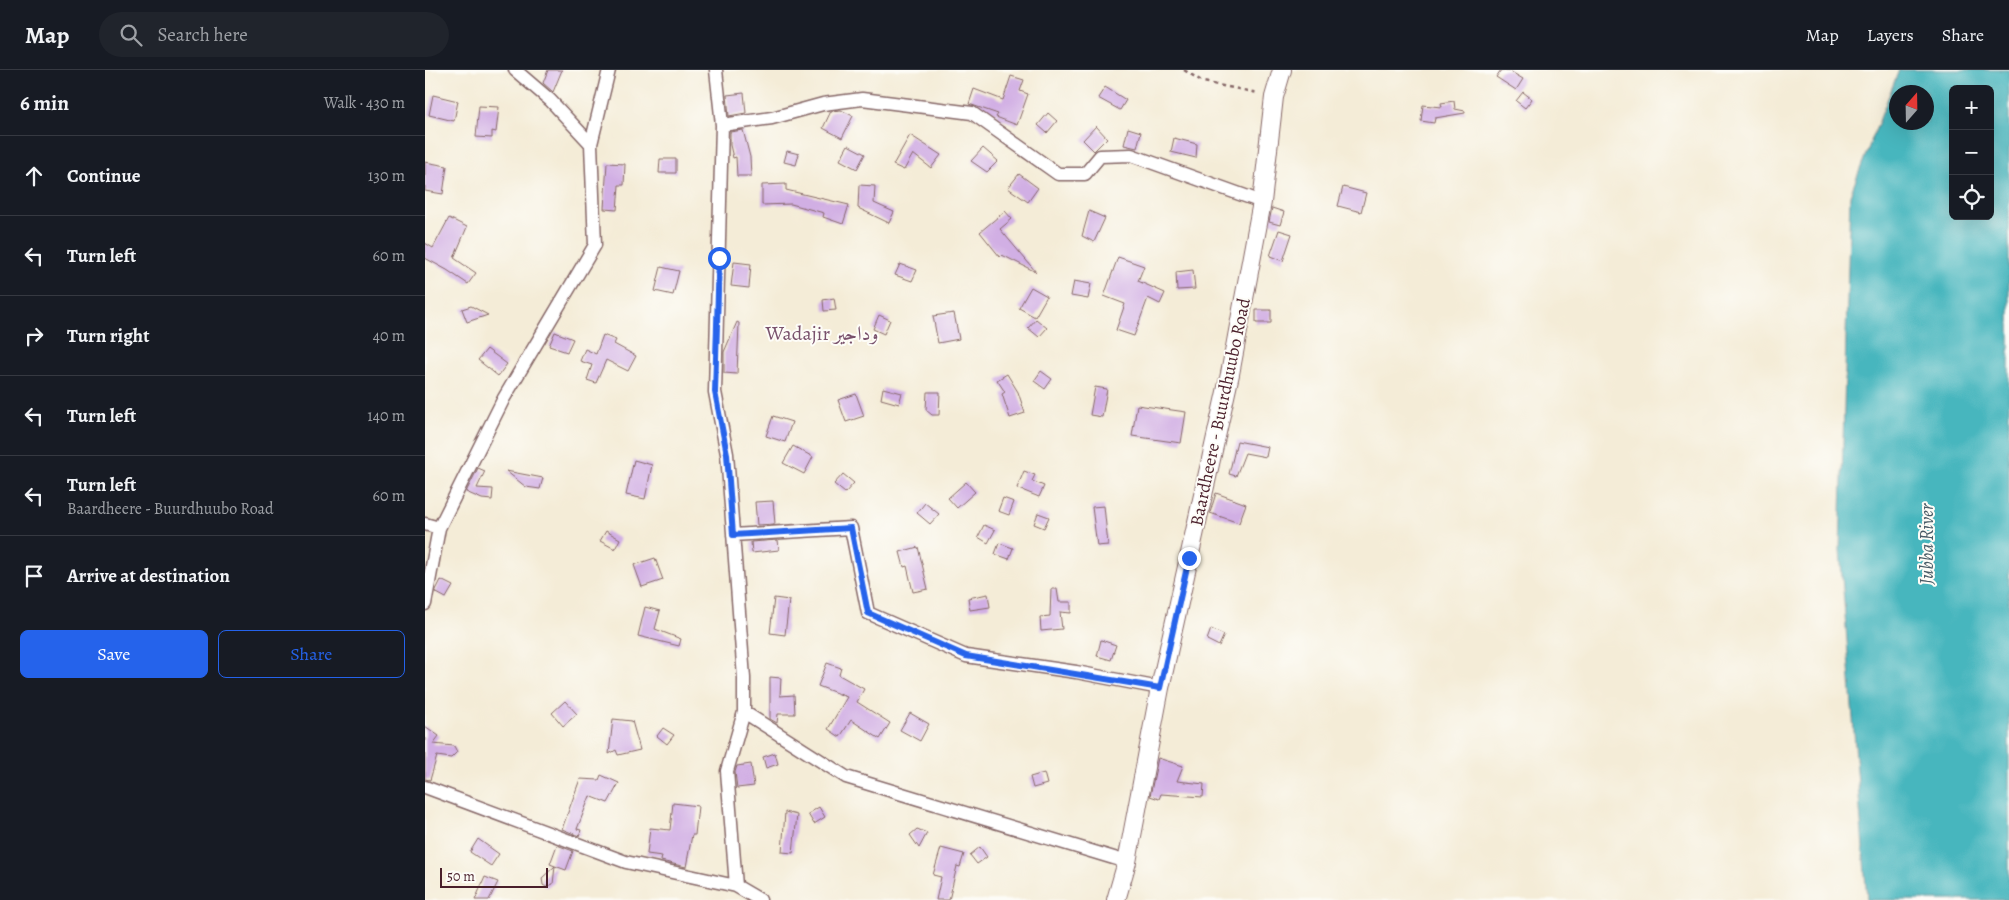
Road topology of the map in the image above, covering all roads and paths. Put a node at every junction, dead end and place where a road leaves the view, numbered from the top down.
1 (515, 70) edge
2 (609, 70) edge
3 (716, 70) edge
4 (1184, 70) edge
5 (1282, 70) edge
6 (1274, 97) junction
7 (722, 124) junction
8 (591, 144) junction
9 (1262, 202) junction
10 (425, 524) edge
11 (439, 528) junction
12 (733, 535) junction
13 (425, 604) edge
14 (1160, 688) junction
15 (744, 712) junction
16 (425, 787) edge
17 (1127, 862) junction
18 (736, 886) junction
19 (760, 900) edge
20 (1116, 900) edge

1 - 8 street
2 - 8 street
3 - 7 street
4 - 6 path
5 - 6 main road, Baardheere - Buurdhuubo Road
6 - 9 main road, Baardheere - Buurdhuubo Road
7 - 9 street
7 - 12 street
8 - 11 street
9 - 14 main road, Baardheere - Buurdhuubo Road
10 - 11 street
11 - 13 street
12 - 14 street
12 - 15 street
14 - 17 main road, Baardheere - Buurdhuubo Road
15 - 17 street
15 - 18 street
16 - 18 street
17 - 20 main road, Baardheere - Buurdhuubo Road
18 - 19 street

